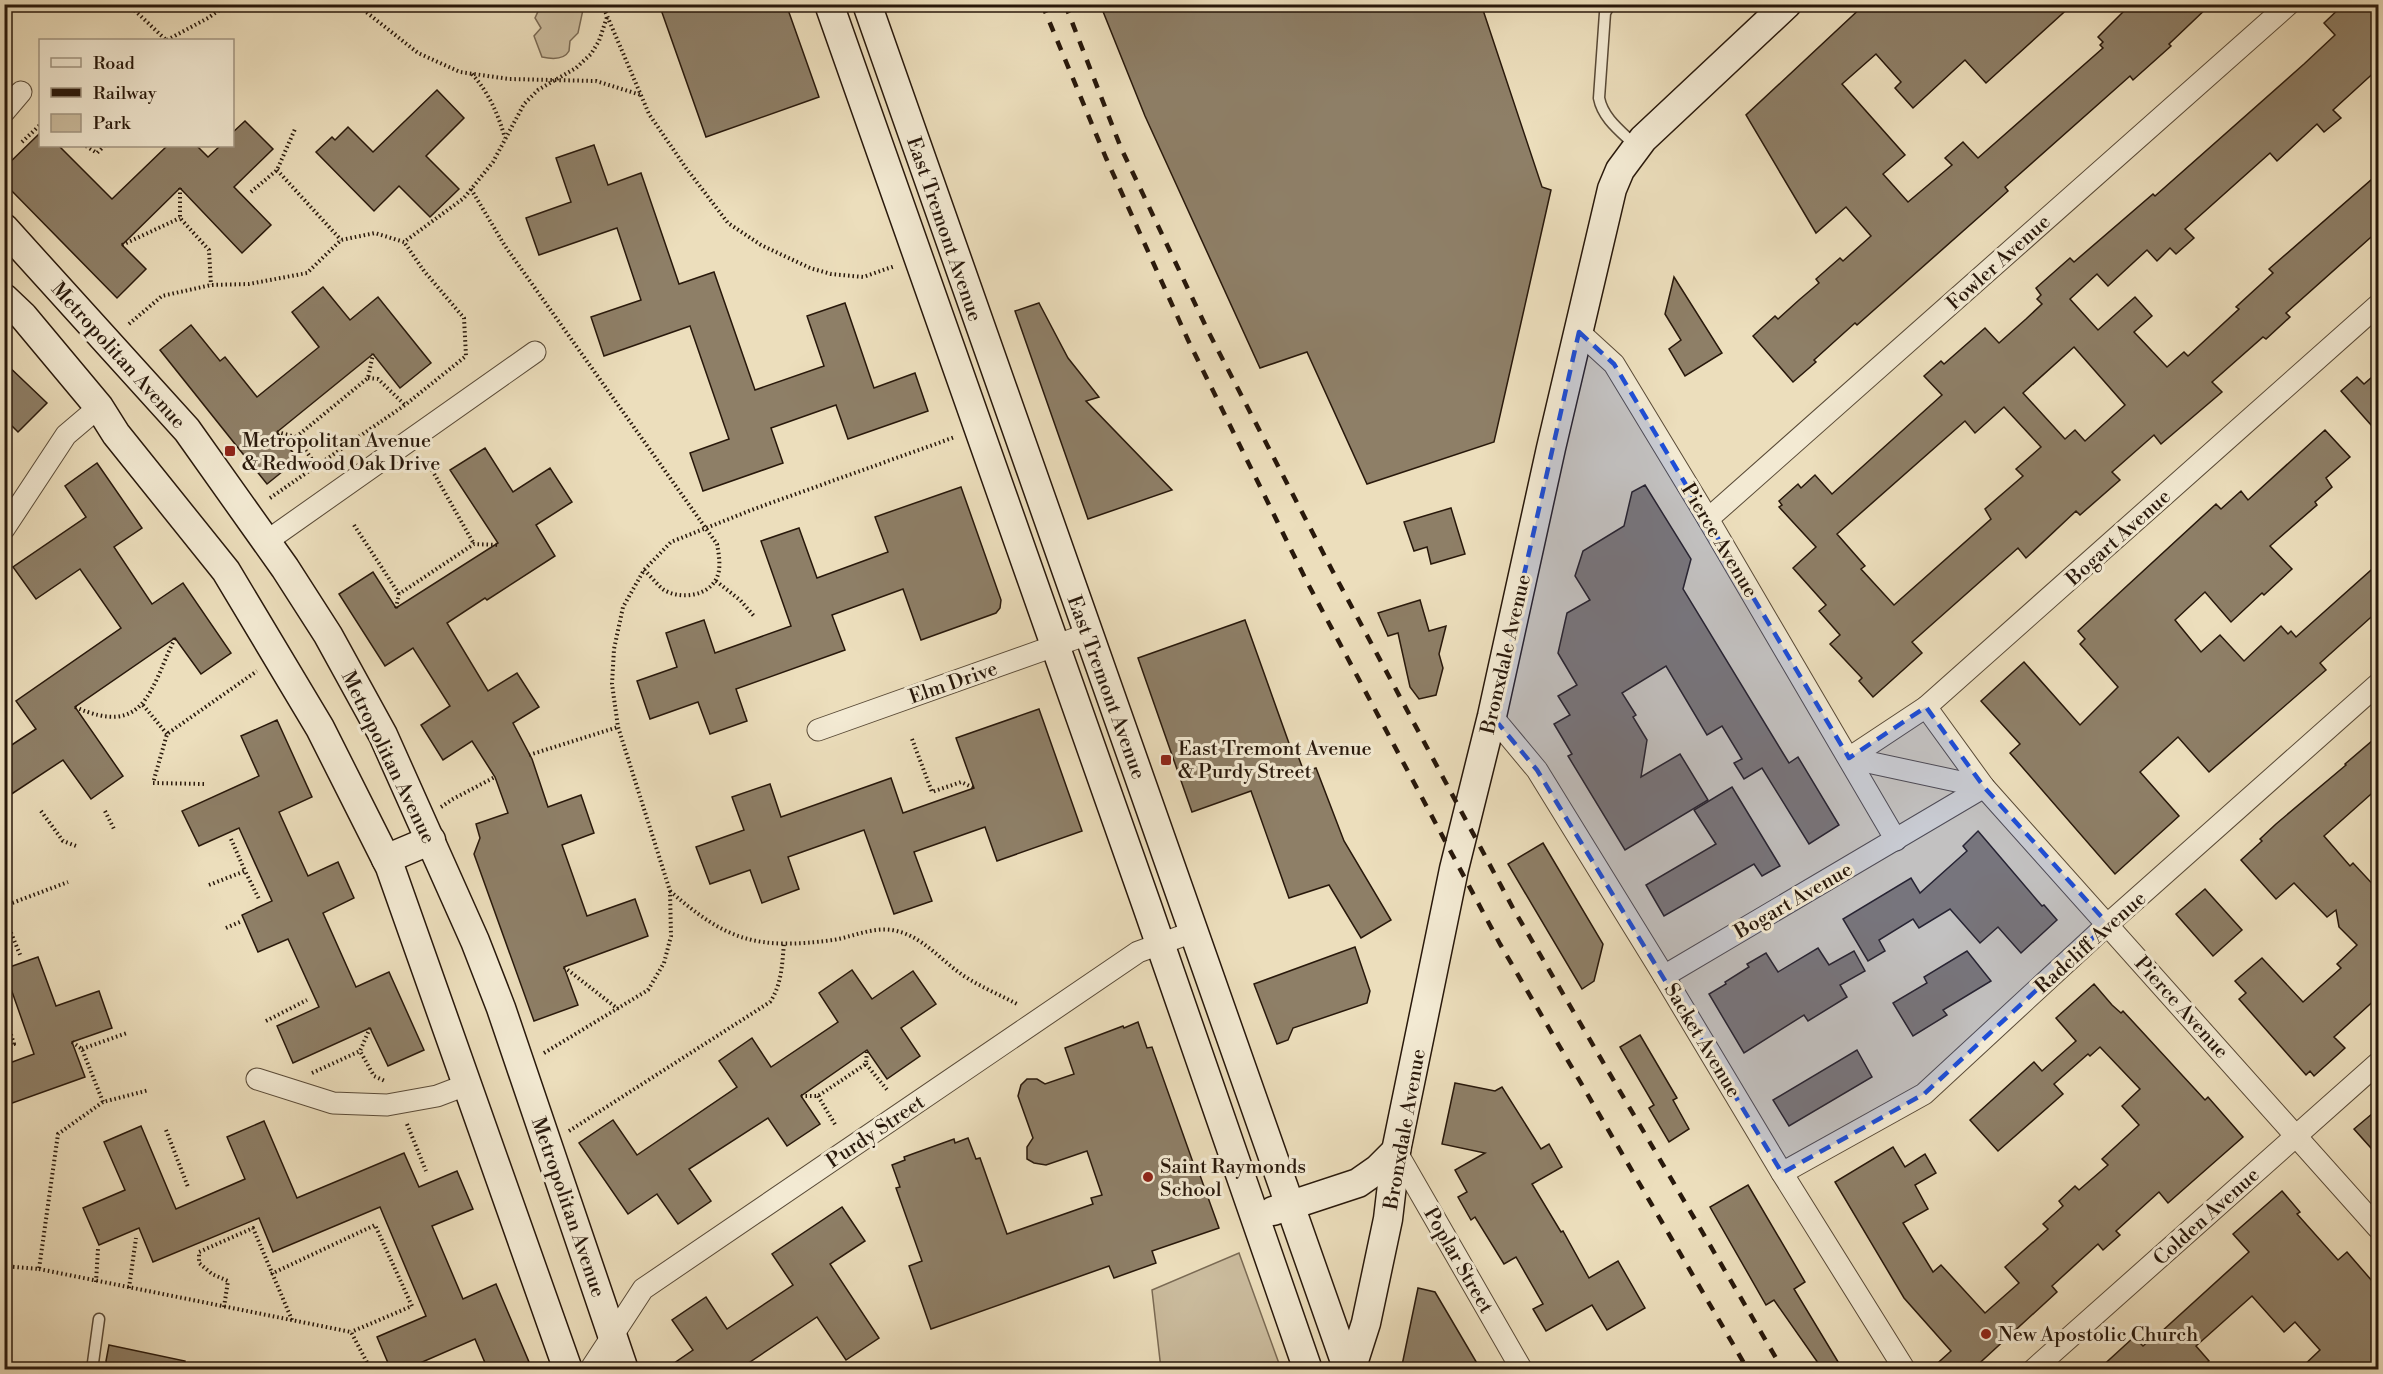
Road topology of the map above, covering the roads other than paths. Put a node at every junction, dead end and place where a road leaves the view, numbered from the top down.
1 (1787, 4) edge
2 (2289, 4) edge
3 (1605, 7) edge
4 (869, 11) edge
5 (834, 17) edge
6 (21, 92) dead end
7 (4, 112) edge
8 (1637, 147) junction
9 (4, 228) edge
10 (52, 280) junction
11 (12, 305) edge
12 (2379, 305) edge
13 (1579, 332) junction
14 (535, 352) dead end
15 (990, 356) junction
16 (957, 367) junction
17 (99, 407) junction
18 (1708, 519) junction
19 (4, 529) edge
20 (267, 541) junction
21 (1088, 634) junction
22 (1055, 646) junction
23 (2379, 684) edge
24 (1926, 707) junction
25 (1492, 716) junction
26 (818, 730) dead end
27 (1849, 759) junction
28 (1984, 787) junction
29 (431, 840) junction
30 (1896, 840) junction
31 (386, 859) junction
32 (2108, 924) junction
33 (1193, 932) junction
34 (1160, 943) junction
35 (1664, 975) junction
36 (2379, 1063) edge
37 (257, 1079) dead end
38 (466, 1085) junction
39 (2297, 1136) junction
40 (1396, 1151) junction
41 (1782, 1173) junction
42 (1290, 1206) junction
43 (1254, 1217) junction
44 (2379, 1228) edge
45 (99, 1319) dead end
46 (613, 1336) junction
47 (92, 1370) edge
48 (568, 1370) edge
49 (590, 1370) edge
50 (624, 1370) edge
51 (1308, 1370) edge
52 (1350, 1370) edge
53 (1522, 1370) edge
54 (1905, 1370) edge
55 (2033, 1370) edge

1 - 8 street, Bronxdale Avenue
2 - 18 street, Fowler Avenue
3 - 8 lane
4 - 5 street
4 - 15 street, East Tremont Avenue
5 - 16 street, East Tremont Avenue
6 - 7 street
8 - 13 street, Bronxdale Avenue
9 - 10 street, Metropolitan Avenue
10 - 11 street
10 - 20 street, Metropolitan Avenue
11 - 17 street
12 - 24 street, Bogart Avenue
13 - 18 street, Pierce Avenue
13 - 25 street, Bronxdale Avenue
14 - 20 street
15 - 16 street
15 - 21 street, East Tremont Avenue
16 - 22 street, East Tremont Avenue
17 - 19 street
17 - 31 street
18 - 27 street, Pierce Avenue
20 - 29 street, Metropolitan Avenue
21 - 22 street, Elm Drive
21 - 33 street, East Tremont Avenue
22 - 26 street, Elm Drive
22 - 34 street, East Tremont Avenue
23 - 32 street, Radcliff Avenue
24 - 27 street, Bogart Avenue
24 - 28 street, Pierce Avenue
25 - 35 street, Sacket Avenue
25 - 40 street, Bronxdale Avenue
27 - 28 street
27 - 30 street, Pierce Avenue
28 - 30 street, Bogart Avenue
28 - 32 street, Pierce Avenue
29 - 31 street
29 - 46 street, Metropolitan Avenue
30 - 35 street, Bogart Avenue
31 - 38 street
32 - 39 street, Pierce Avenue
32 - 41 street, Radcliff Avenue
33 - 34 street, Purdy Street
33 - 42 street, East Tremont Avenue
34 - 43 street, East Tremont Avenue
34 - 46 street, Purdy Street
35 - 41 street, Sacket Avenue
36 - 39 street, Colden Avenue
37 - 38 street
38 - 48 street
39 - 44 street, Pierce Avenue
39 - 55 street, Colden Avenue
40 - 42 street
40 - 52 street, Bronxdale Avenue
40 - 53 street, Poplar Street
41 - 54 street, Sacket Avenue
42 - 43 street
42 - 52 street, East Tremont Avenue
43 - 51 street, East Tremont Avenue
45 - 47 lane
46 - 49 street, Purdy Street
46 - 50 street, Metropolitan Avenue

